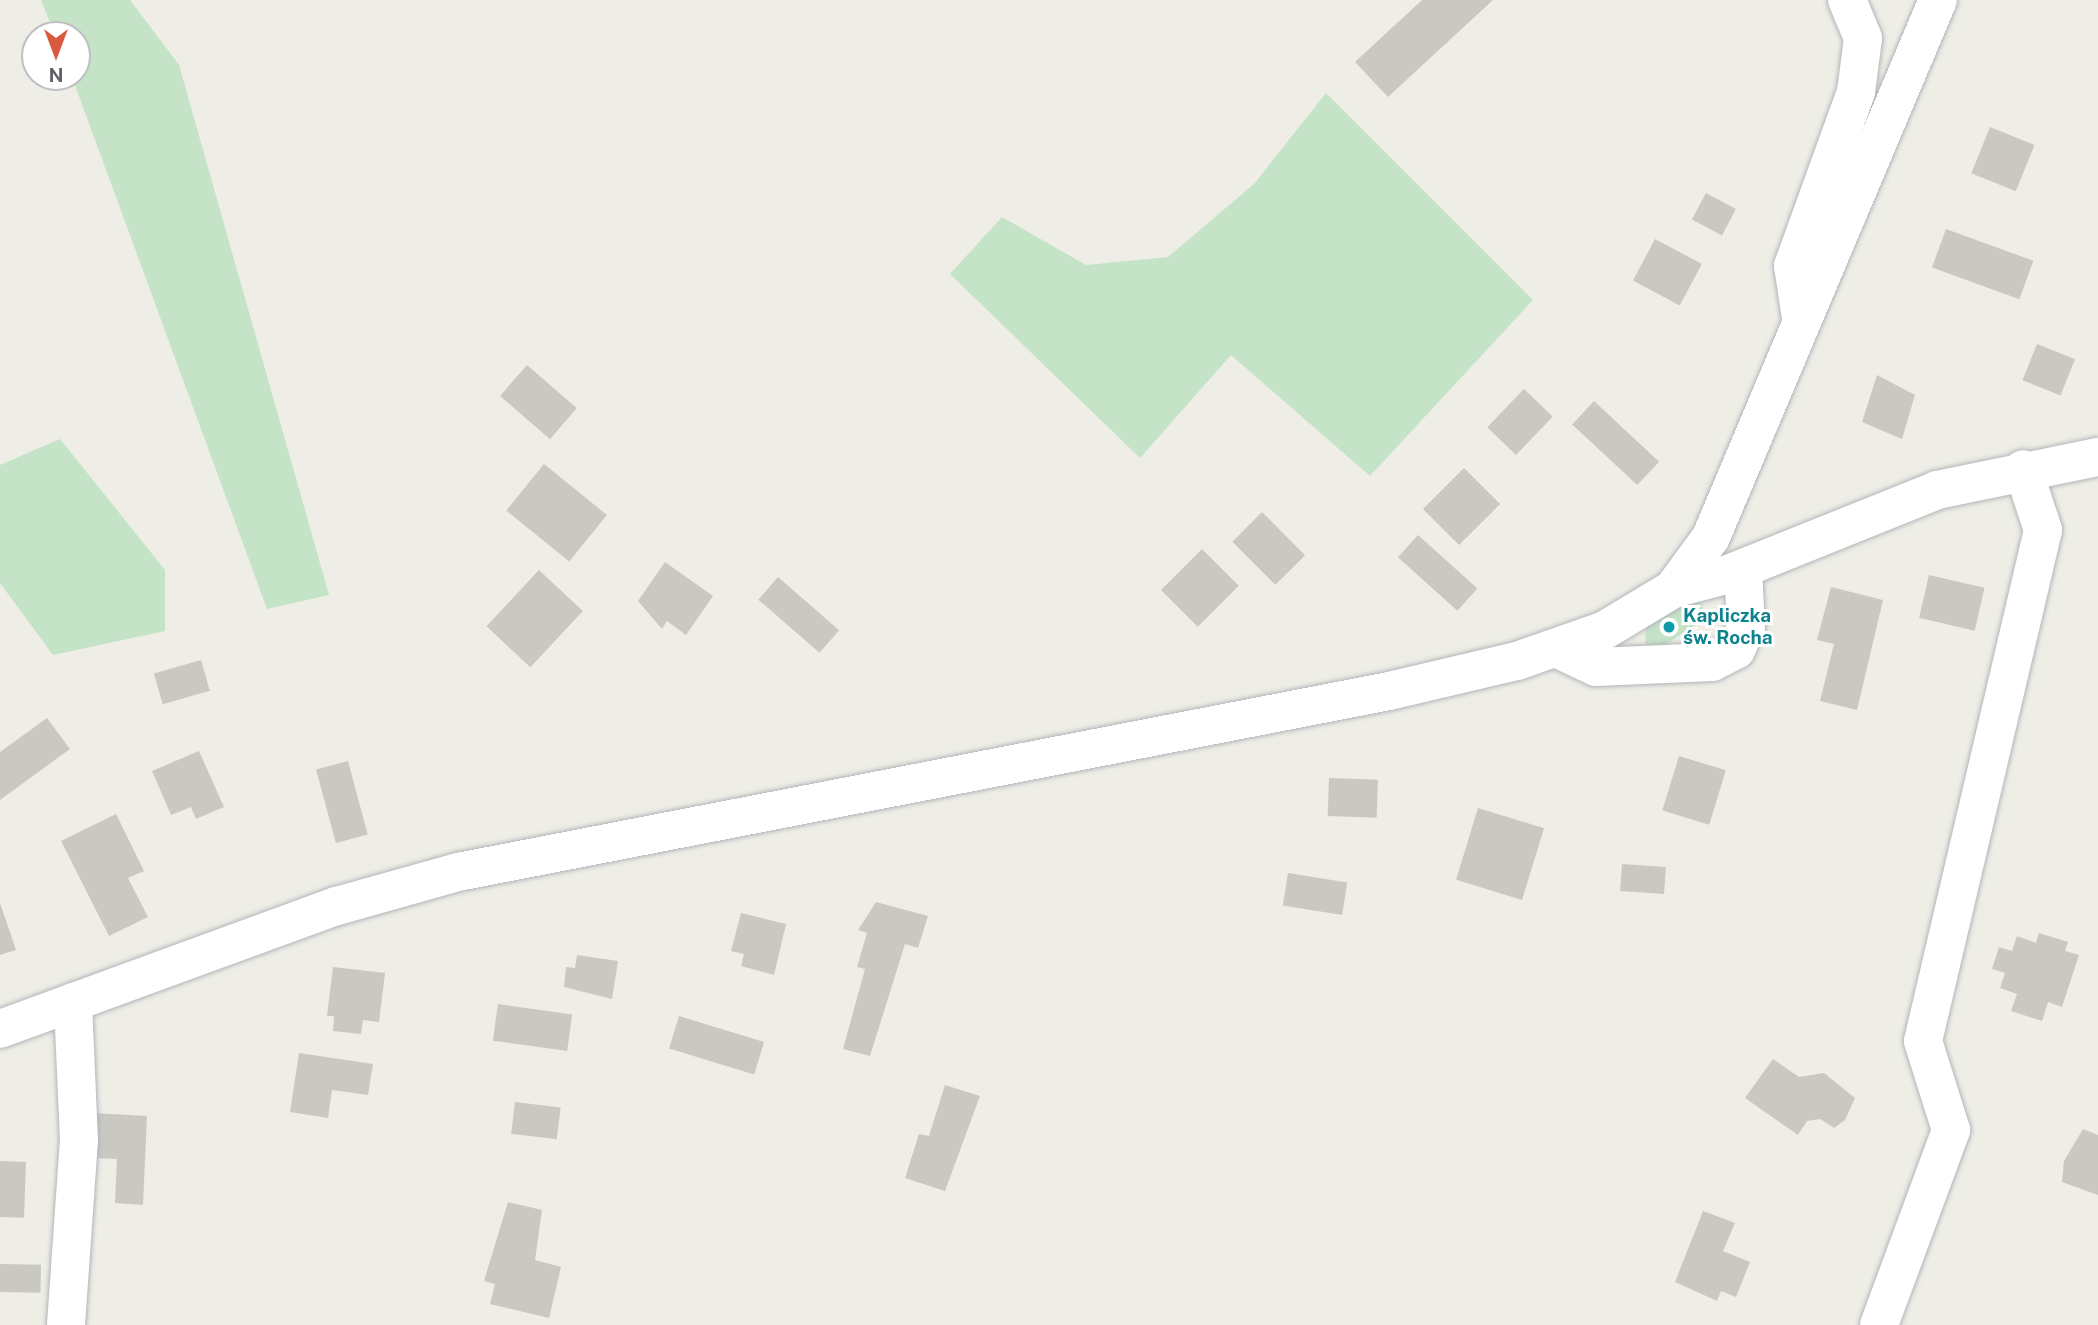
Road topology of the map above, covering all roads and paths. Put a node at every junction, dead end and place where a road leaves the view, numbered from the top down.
1 (1847, 0) edge
2 (1938, 0) edge
3 (1801, 320) junction
4 (2098, 457) edge
5 (2023, 469) junction
6 (1743, 569) junction
7 (1673, 589) junction
8 (1558, 649) junction
9 (73, 1002) junction
10 (0, 1029) edge
11 (66, 1325) edge
12 (1879, 1325) edge

1 - 3 street
2 - 3 street
3 - 7 street
4 - 5 street
5 - 6 street
5 - 12 street
6 - 7 street
6 - 8 street
7 - 8 street
8 - 9 street
9 - 10 street
9 - 11 street

